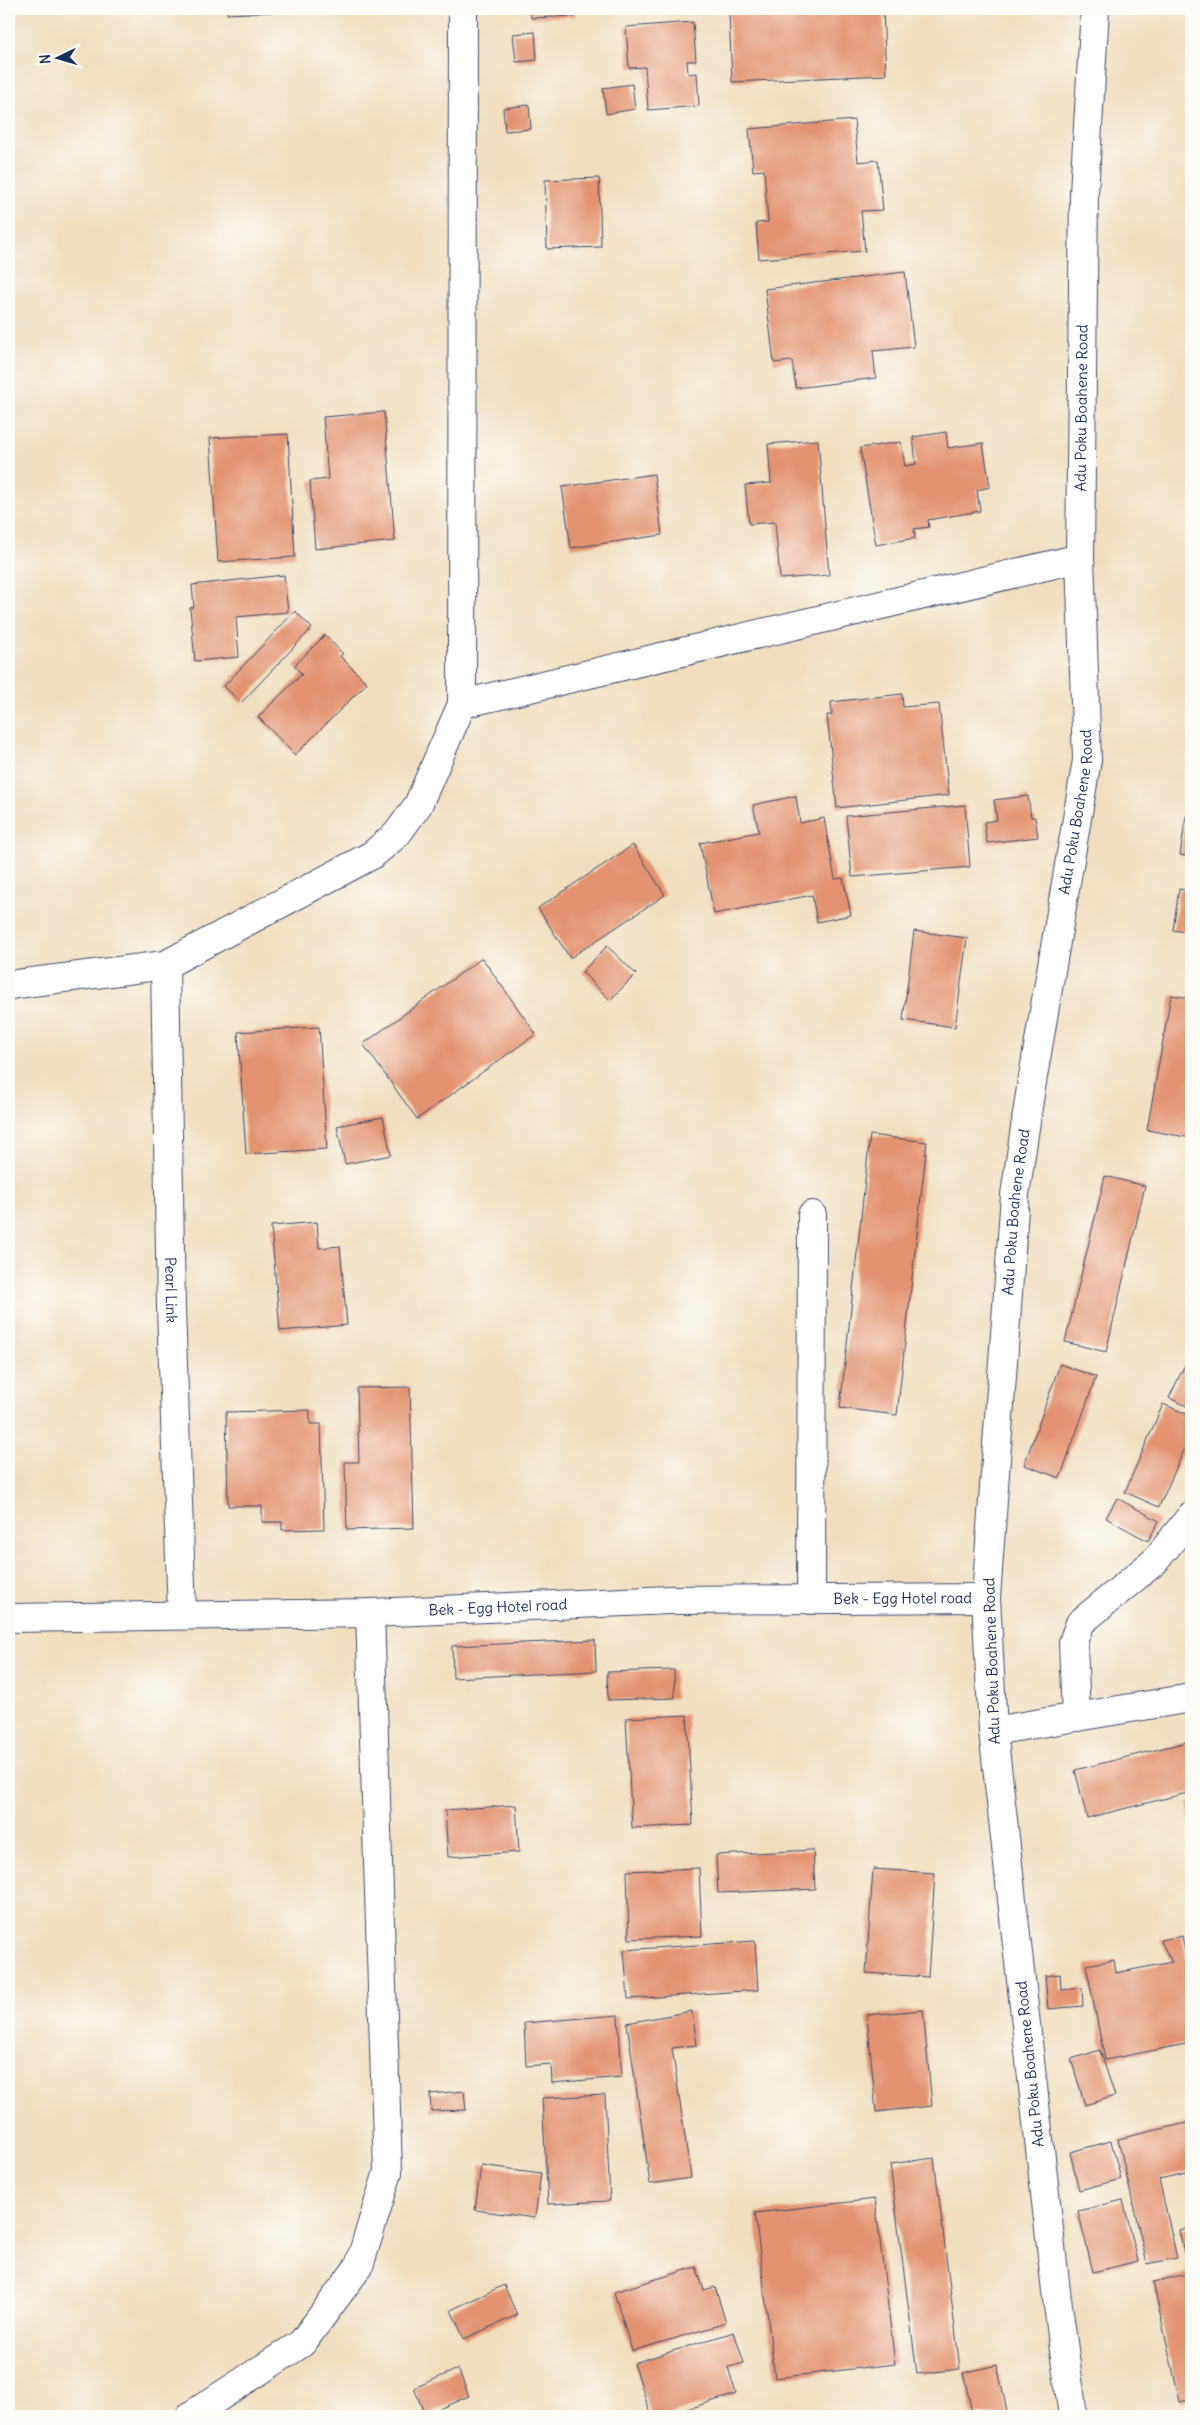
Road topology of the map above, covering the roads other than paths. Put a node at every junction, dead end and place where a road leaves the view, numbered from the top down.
1 (463, 9) edge
2 (1095, 9) edge
3 (1080, 558) junction
4 (462, 704) junction
5 (165, 964) junction
6 (9, 985) edge
7 (812, 1215) dead end
8 (1191, 1516) edge
9 (986, 1598) junction
10 (811, 1600) junction
11 (370, 1613) junction
12 (182, 1614) junction
13 (9, 1618) edge
14 (1191, 1698) edge
15 (1076, 1717) junction
16 (993, 1731) junction
17 (190, 2416) edge
18 (1073, 2416) edge

1 - 4 street
2 - 3 street, Adu Poku Boahene Road
3 - 4 street
3 - 9 street, Adu Poku Boahene Road
4 - 5 street
5 - 6 street
5 - 12 street, Pearl Link
7 - 10 street
8 - 15 street
9 - 10 street, Bek - Egg Hotel road
9 - 16 street, Adu Poku Boahene Road
10 - 11 street, Bek - Egg Hotel road
11 - 12 street, Bek - Egg Hotel road
11 - 17 street
12 - 13 street, Bek - Egg Hotel road
14 - 15 street
15 - 16 street
16 - 18 street, Adu Poku Boahene Road

